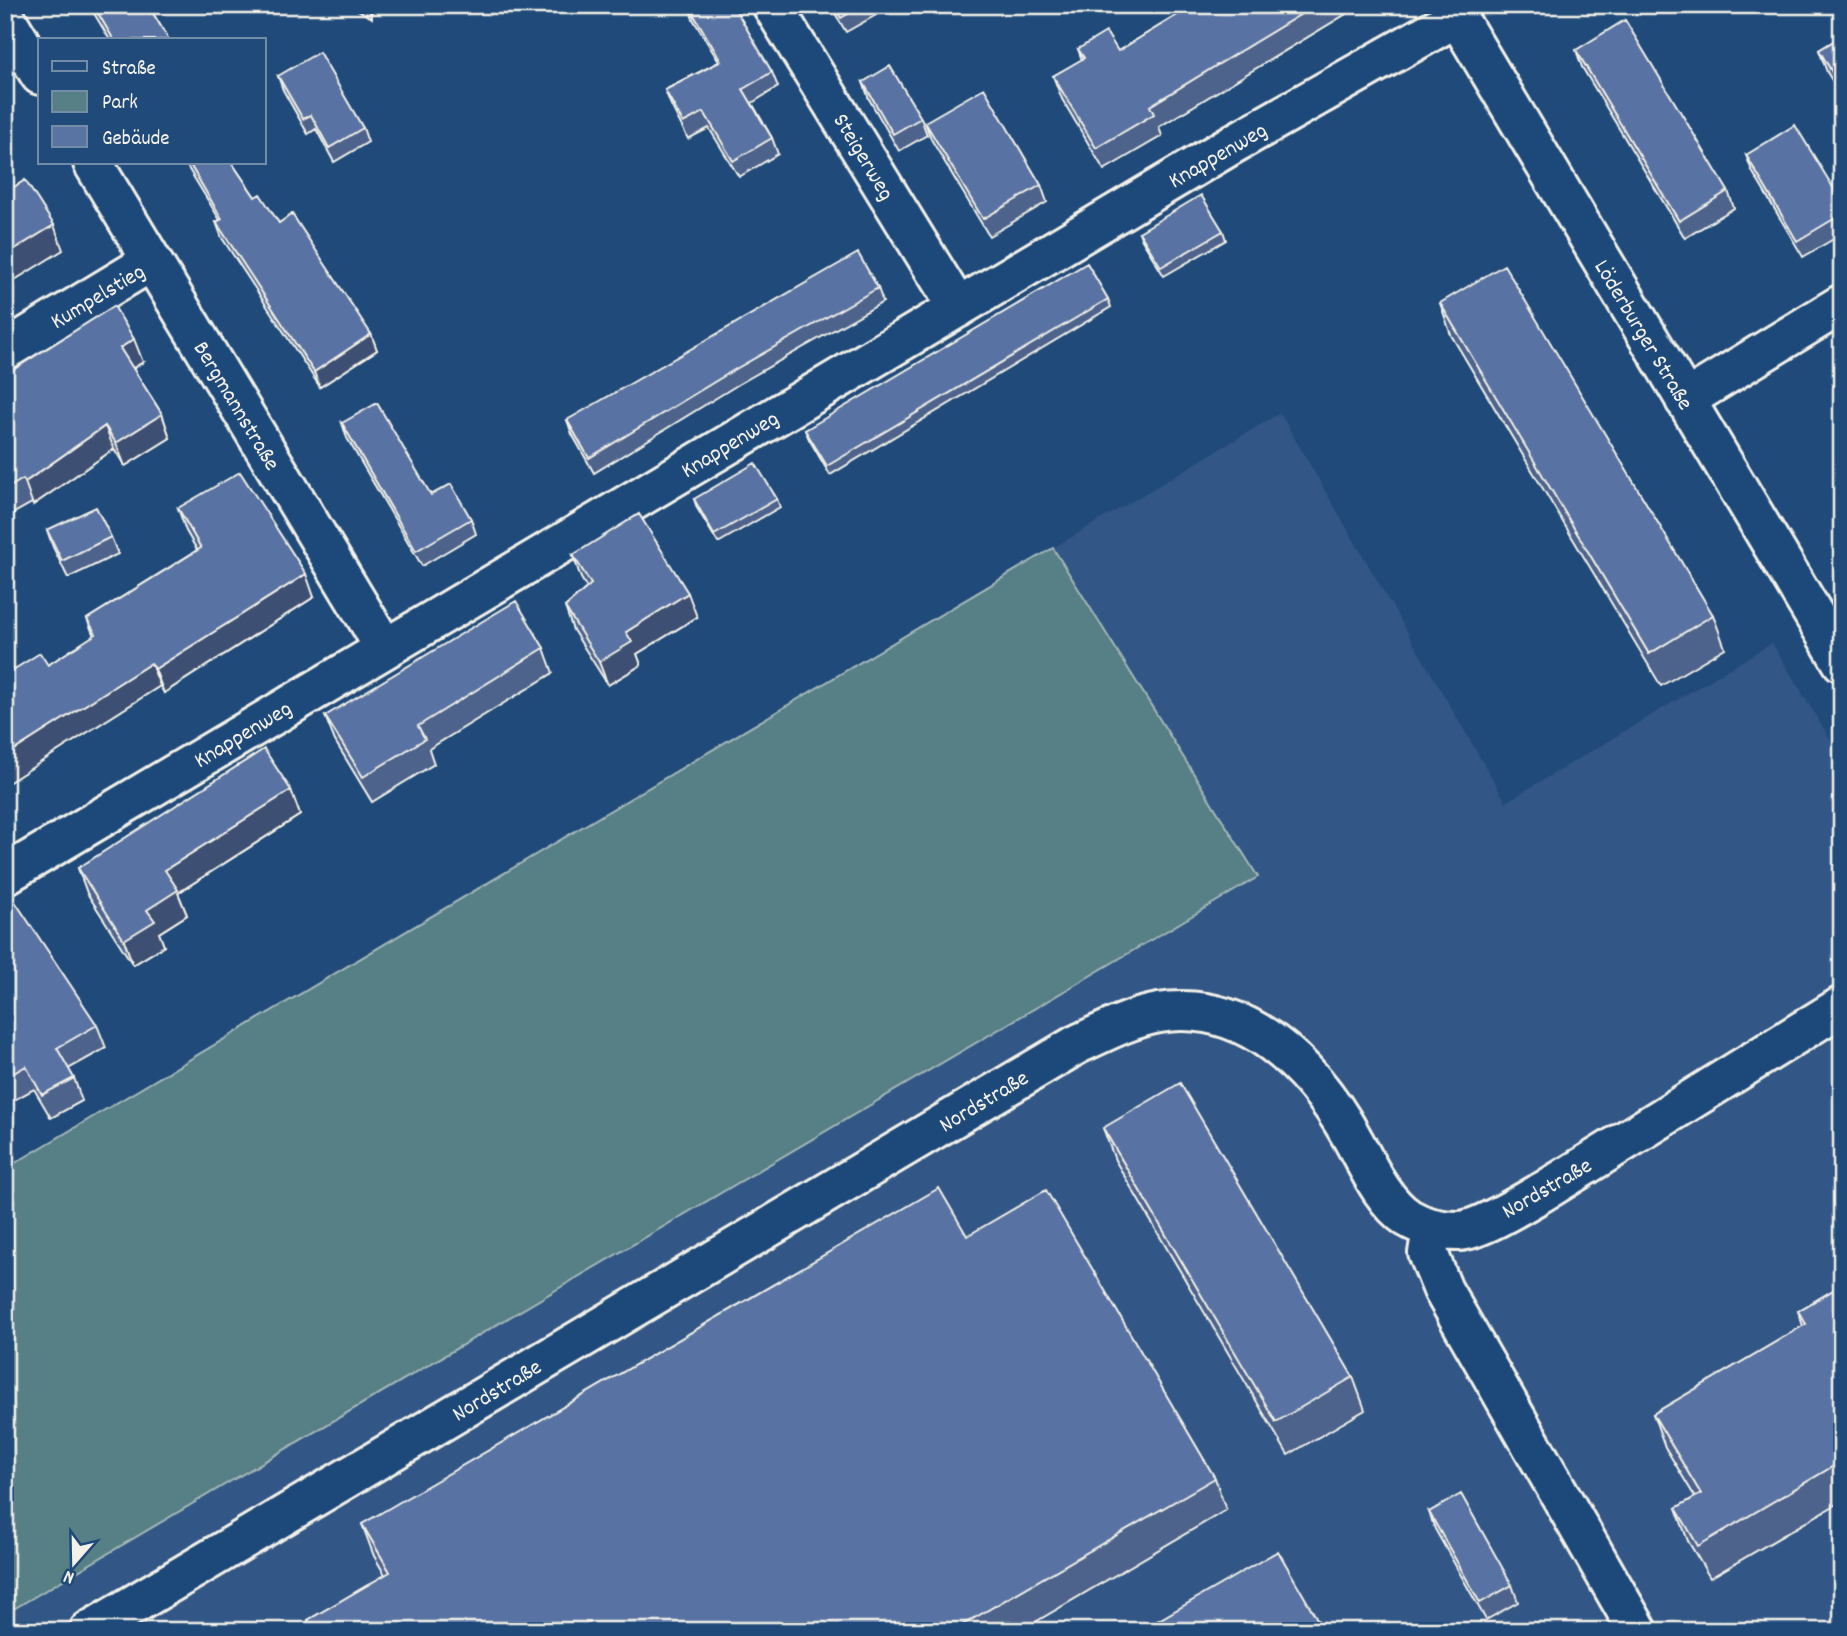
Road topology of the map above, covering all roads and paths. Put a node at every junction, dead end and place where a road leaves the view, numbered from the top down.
1 (772, 5) edge
2 (1453, 11) edge
3 (5, 17) edge
4 (38, 72) edge
5 (94, 164) edge
6 (152, 261) junction
7 (1842, 304) edge
8 (958, 308) junction
9 (5, 350) edge
10 (1685, 400) junction
11 (384, 647) junction
12 (1842, 662) edge
13 (5, 875) edge
14 (1842, 1006) edge
15 (1432, 1229) junction
16 (142, 1618) edge
17 (89, 1631) edge
18 (1638, 1631) edge

1 - 8 street, Steigerweg
2 - 8 street, Knappenweg
2 - 10 street, Löderburger Straße
3 - 4 street
5 - 6 street, Bergmannstraße
6 - 9 street, Kumpelstieg
6 - 11 street, Bergmannstraße
7 - 10 street
8 - 11 street, Knappenweg
10 - 12 street, Löderburger Straße
11 - 13 street, Knappenweg
14 - 15 street, Nordstraße
15 - 16 street, Nordstraße
15 - 18 street
16 - 17 street, Nordstraße

